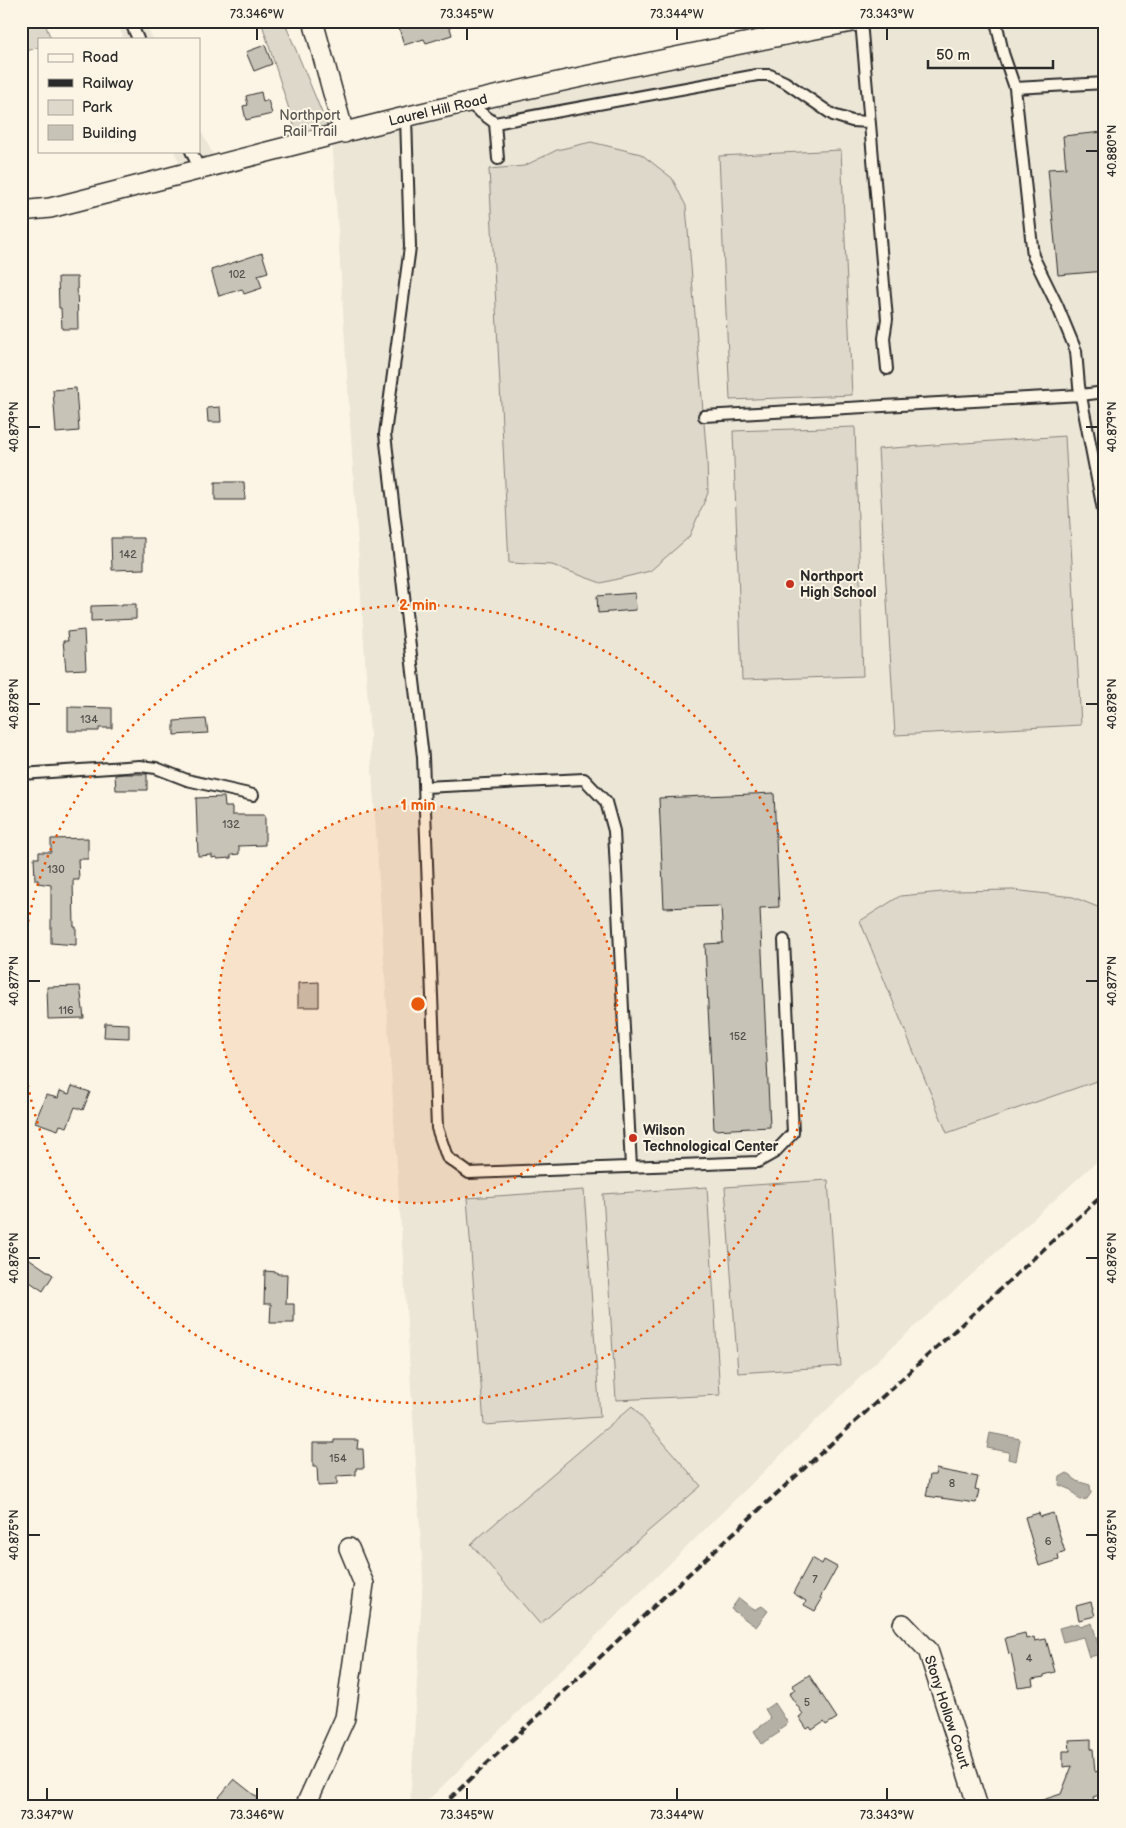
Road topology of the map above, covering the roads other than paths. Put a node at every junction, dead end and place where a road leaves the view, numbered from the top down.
1 (130, 21) edge
2 (313, 21) edge
3 (857, 21) edge
4 (861, 21) edge
5 (996, 21) edge
6 (774, 29) edge
7 (138, 38) edge
8 (1105, 83) edge
9 (1015, 88) junction
10 (468, 103) junction
11 (406, 117) junction
12 (869, 122) junction
13 (495, 123) junction
14 (344, 133) junction
15 (191, 152) edge
16 (498, 159) dead end
17 (200, 170) junction
18 (21, 211) edge
19 (887, 369) dead end
20 (1105, 392) edge
21 (1081, 394) junction
22 (704, 416) dead end
23 (1104, 517) edge
24 (21, 774) edge
25 (424, 787) junction
26 (253, 795) dead end
27 (784, 940) dead end
28 (631, 1167) junction
29 (349, 1548) dead end
30 (903, 1624) dead end
31 (305, 1807) edge
32 (978, 1807) edge

1 - 7 lane
2 - 14 street
3 - 6 street, Laurel Hill Road
4 - 12 lane
5 - 9 lane
6 - 10 street, Laurel Hill Road
8 - 9 lane
9 - 21 lane
10 - 11 street, Laurel Hill Road
10 - 13 lane
11 - 14 street, Laurel Hill Road
11 - 25 lane
12 - 13 lane
12 - 19 lane
13 - 16 lane
14 - 17 street, Laurel Hill Road
15 - 17 lane
17 - 18 street, Laurel Hill Road
20 - 21 lane
21 - 22 lane
21 - 23 lane
24 - 26 lane
25 - 28 lane
25 - 28 lane
27 - 28 lane
29 - 31 street
30 - 32 street, Stony Hollow Court

